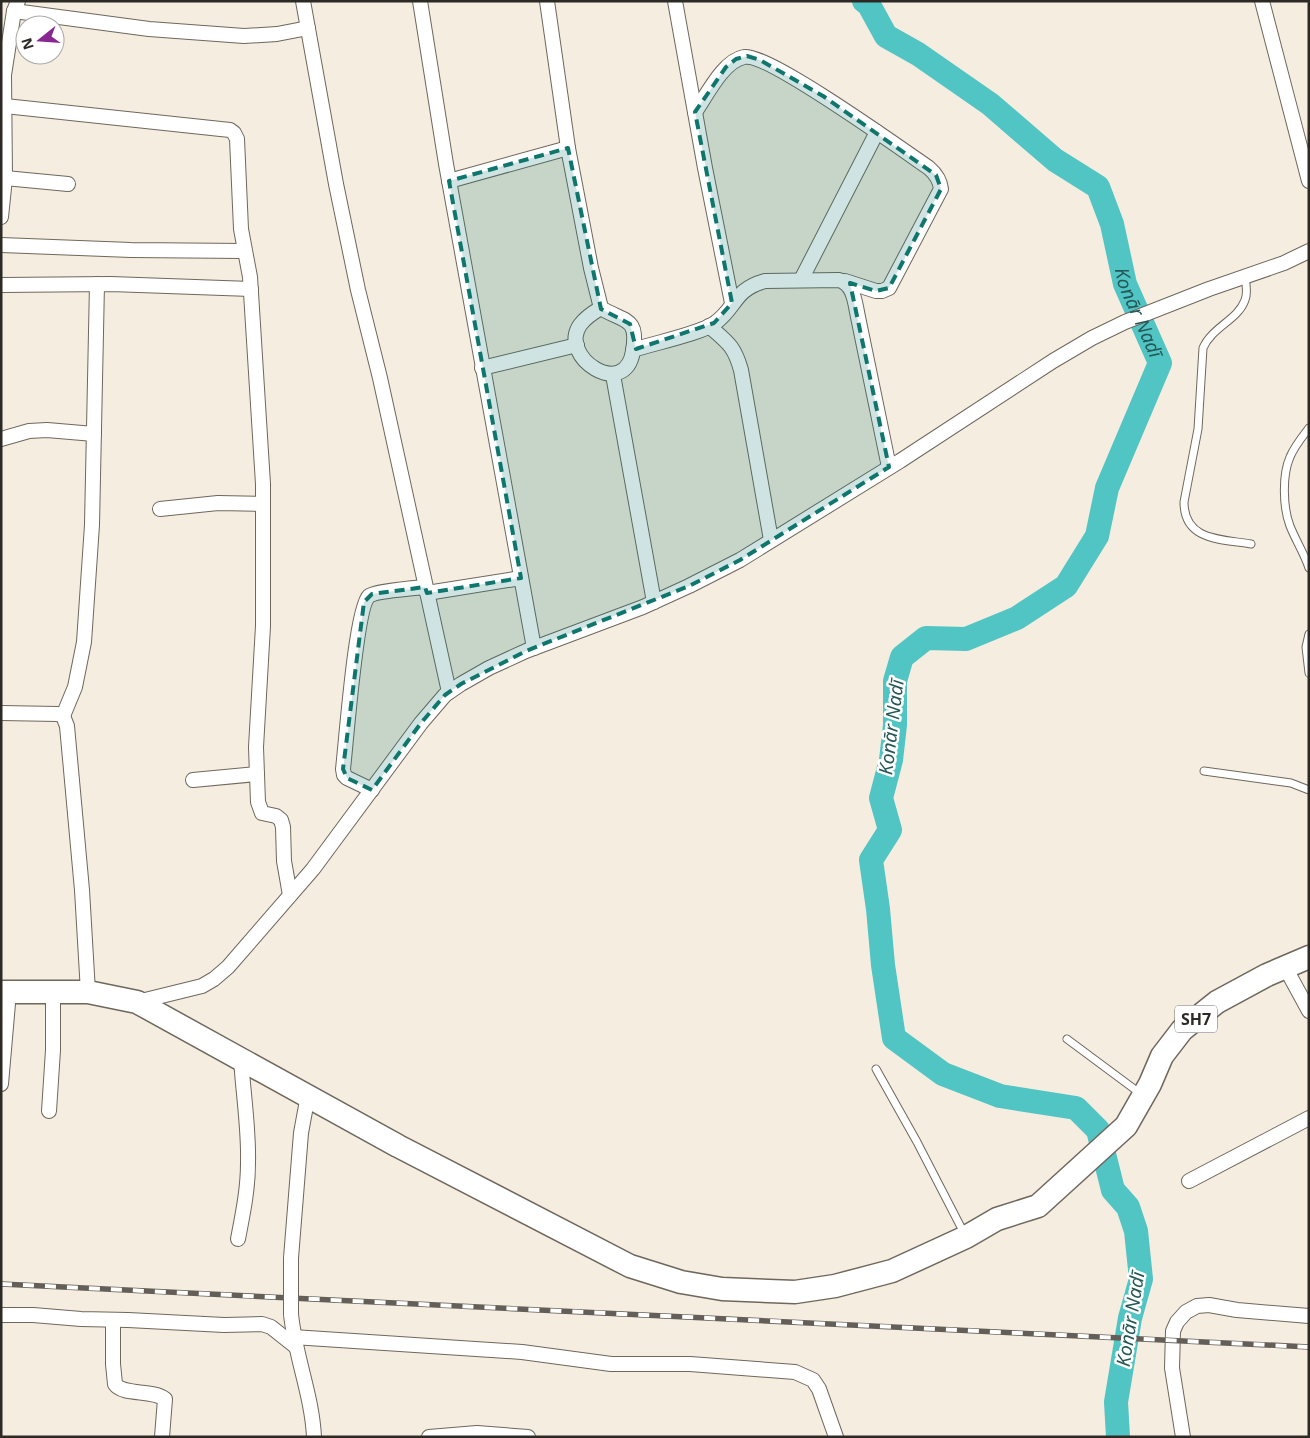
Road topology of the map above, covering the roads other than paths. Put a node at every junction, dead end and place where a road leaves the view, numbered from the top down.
1 (303, 1) edge
2 (420, 1) edge
3 (546, 1) edge
4 (675, 1) edge
5 (1262, 1) edge
6 (16, 6) edge
7 (308, 28) junction
8 (5, 106) junction
9 (695, 112) junction
10 (877, 132) junction
11 (568, 148) junction
12 (5, 178) junction
13 (449, 181) junction
14 (1309, 181) edge
15 (68, 184) dead end
16 (1, 217) edge
17 (1, 245) edge
18 (244, 251) junction
19 (1309, 251) edge
20 (1244, 277) junction
21 (801, 280) junction
22 (845, 281) junction
23 (97, 284) junction
24 (1, 285) edge
25 (251, 289) junction
26 (732, 304) junction
27 (601, 308) junction
28 (709, 326) junction
29 (577, 345) junction
30 (634, 350) junction
31 (482, 368) junction
32 (614, 375) junction
33 (1309, 428) edge
34 (94, 434) junction
35 (1, 439) edge
36 (889, 467) junction
37 (263, 504) junction
38 (160, 509) dead end
39 (771, 540) junction
40 (1251, 544) dead end
41 (1309, 568) edge
42 (521, 578) junction
43 (426, 590) junction
44 (654, 602) junction
45 (1309, 634) edge
46 (534, 648) junction
47 (1309, 673) edge
48 (449, 692) junction
49 (1, 713) edge
50 (63, 716) junction
51 (1204, 772) dead end
52 (257, 774) junction
53 (193, 780) dead end
54 (372, 790) junction
55 (1309, 790) edge
56 (290, 895) junction
57 (1309, 957) edge
58 (1285, 967) junction
59 (5, 992) edge
60 (53, 992) junction
61 (88, 992) junction
62 (137, 1002) junction
63 (1309, 1011) edge
64 (1067, 1039) dead end
65 (241, 1058) junction
66 (876, 1069) dead end
67 (1, 1084) edge
68 (308, 1095) junction
69 (1143, 1096) junction
70 (48, 1111) dead end
71 (1309, 1118) edge
72 (1189, 1181) dead end
73 (966, 1237) junction
74 (238, 1239) dead end
75 (1, 1315) edge
76 (1309, 1316) edge
77 (114, 1320) junction
78 (294, 1341) junction
79 (162, 1437) edge
80 (314, 1437) edge
81 (430, 1437) edge
82 (526, 1437) edge
83 (836, 1437) edge
84 (1183, 1437) edge

1 - 7 street
2 - 13 street
3 - 11 street
4 - 9 street
5 - 14 street
6 - 7 street
6 - 8 street
7 - 43 street
8 - 12 street
8 - 18 street
9 - 10 street
9 - 26 street
10 - 21 street
10 - 22 street
11 - 13 street
11 - 27 street
12 - 15 street
12 - 16 street
13 - 31 street
17 - 18 street
18 - 25 street
19 - 20 street
20 - 36 street
20 - 40 lane
21 - 22 street
21 - 26 street
22 - 36 street
23 - 24 street
23 - 25 street
23 - 34 street
25 - 37 street
26 - 28 street
27 - 29 street
27 - 30 street
28 - 30 street
28 - 39 street
29 - 31 street
29 - 32 street
30 - 32 street
31 - 42 street
32 - 44 street
33 - 41 lane
34 - 35 street
34 - 50 street
36 - 39 street
37 - 38 street
37 - 52 street
39 - 44 street
42 - 43 street
42 - 46 street
43 - 48 street
43 - 54 street
44 - 46 street
45 - 47 lane
46 - 48 street
48 - 54 street
49 - 50 street
50 - 61 street
51 - 55 lane
52 - 53 street
52 - 56 street
54 - 56 street
56 - 62 street
57 - 58 main road, SH7
58 - 63 street
58 - 69 main road, SH7
59 - 60 main road
59 - 67 street
60 - 61 main road
60 - 70 street
61 - 62 main road
62 - 65 main road
64 - 69 lane
65 - 68 main road
65 - 74 street
66 - 73 lane
68 - 73 main road
68 - 78 street, bridge
69 - 73 main road, SH7
71 - 72 street
75 - 77 street
76 - 84 street
77 - 78 street
77 - 79 street
78 - 80 street
78 - 83 street
81 - 82 street

